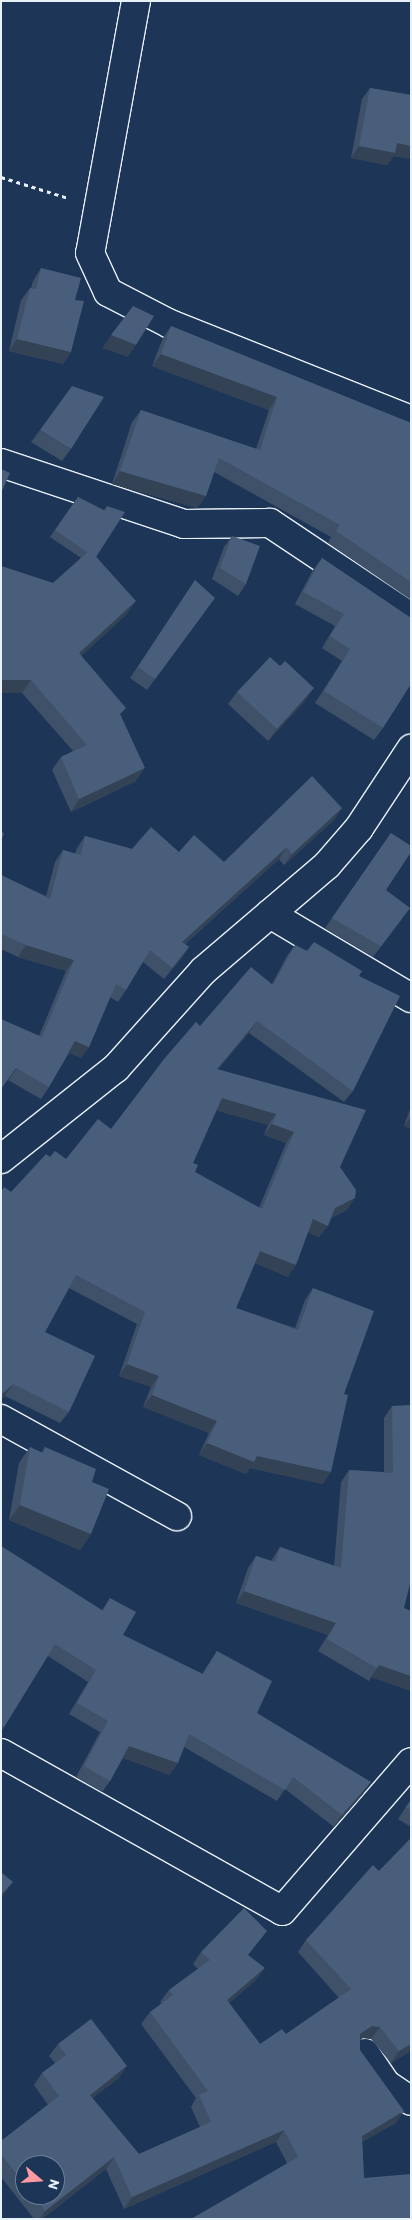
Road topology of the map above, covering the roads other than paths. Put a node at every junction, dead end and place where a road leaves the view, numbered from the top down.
1 (136, 1) edge
2 (411, 420) edge
3 (1, 463) edge
4 (411, 617) edge
5 (411, 749) edge
6 (270, 914) junction
7 (411, 998) edge
8 (1, 1159) edge
9 (1, 1419) edge
10 (177, 1516) dead end
11 (1, 1753) edge
12 (411, 1762) edge
13 (365, 2053) edge
14 (411, 2101) edge

1 - 2 street
3 - 4 street
5 - 6 street
6 - 7 street
6 - 8 street
9 - 10 street
11 - 12 street
13 - 14 street

